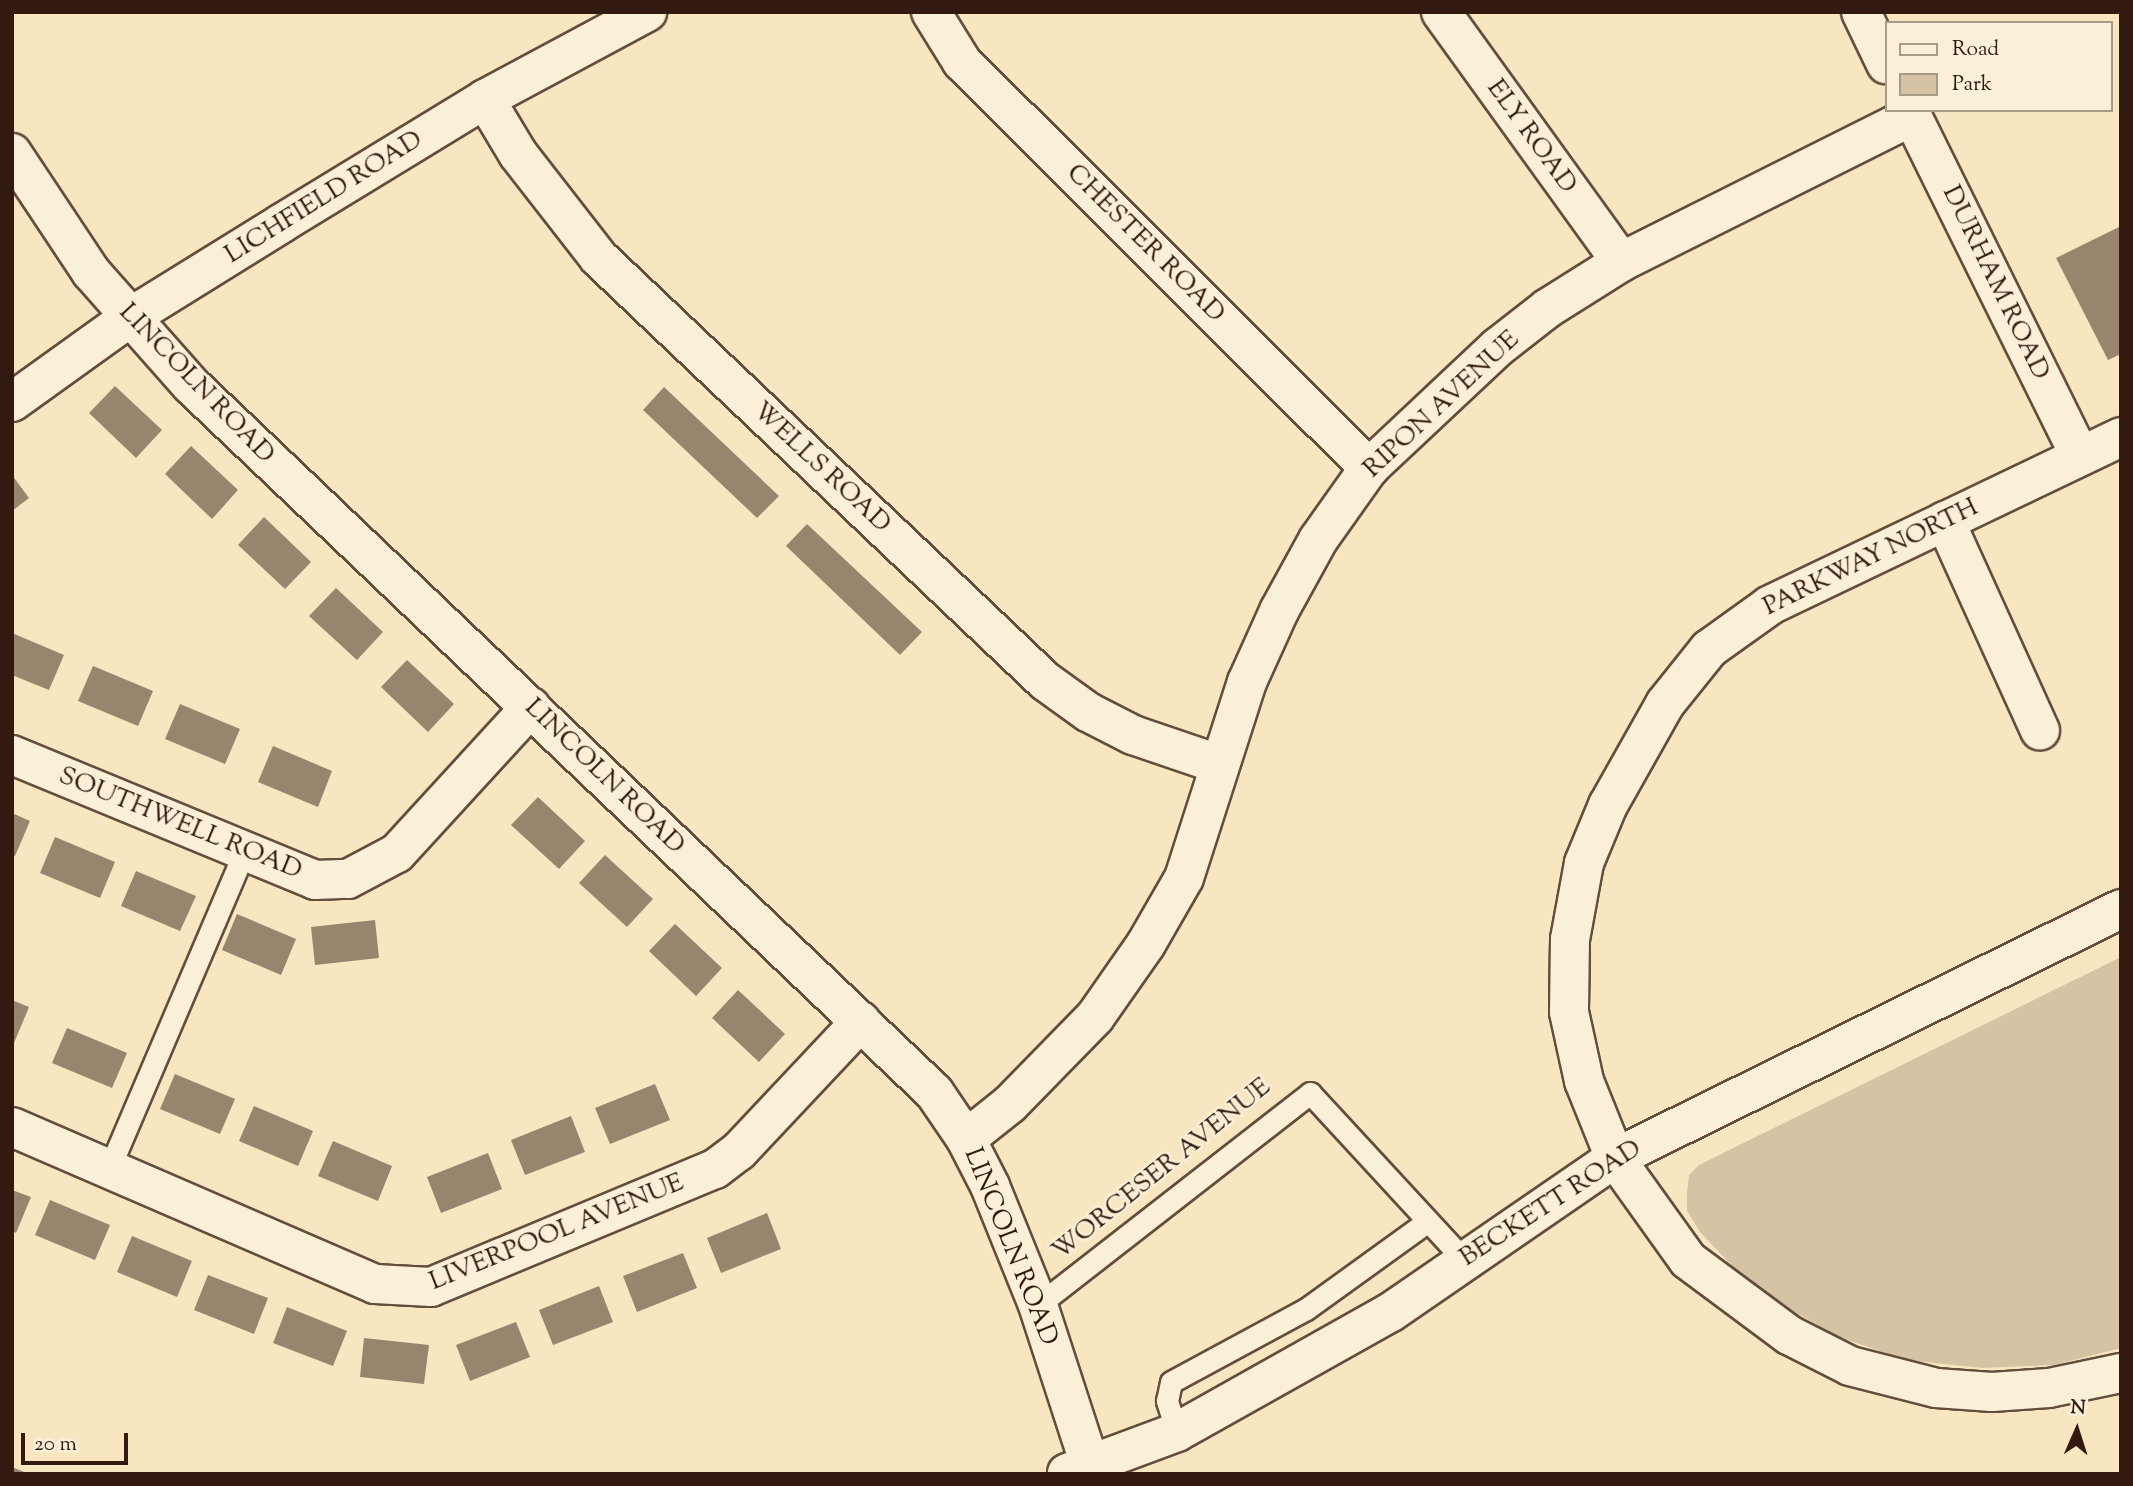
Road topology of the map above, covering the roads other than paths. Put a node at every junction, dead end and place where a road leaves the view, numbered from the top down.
1 (647, 12) edge
2 (931, 12) edge
3 (1441, 12) edge
4 (1861, 12) edge
5 (1884, 60) edge
6 (485, 99) junction
7 (1910, 113) edge
8 (12, 153) edge
9 (1621, 262) junction
10 (130, 318) junction
11 (12, 402) edge
12 (2121, 437) edge
13 (2080, 456) junction
14 (1369, 468) junction
15 (1945, 521) junction
16 (531, 707) junction
17 (2040, 730) dead end
18 (12, 755) edge
19 (1218, 764) junction
20 (244, 852) junction
21 (2121, 909) edge
22 (861, 1021) junction
23 (12, 1127) edge
24 (966, 1139) junction
25 (1615, 1158) junction
26 (110, 1169) junction
27 (1428, 1221) junction
28 (1463, 1259) junction
29 (1038, 1305) junction
30 (2121, 1373) edge
31 (1177, 1432) junction
32 (1083, 1471) edge

1 - 6 street, LICHFIELD ROAD
2 - 14 street, CHESTER ROAD
3 - 9 street, ELY ROAD
4 - 5 street
6 - 10 street, LICHFIELD ROAD
6 - 19 street, WELLS ROAD
7 - 9 street, RIPON AVENUE
7 - 13 street, DURHAM ROAD
8 - 10 street, LINCOLN ROAD
9 - 14 street, RIPON AVENUE
10 - 11 street, LICHFIELD ROAD
10 - 16 street, LINCOLN ROAD
12 - 13 street, PARKWAY NORTH
13 - 15 street, PARKWAY NORTH
14 - 19 street, RIPON AVENUE
15 - 17 street
15 - 25 street, PARKWAY NORTH
16 - 20 street, SOUTHWELL ROAD
16 - 22 street, LINCOLN ROAD
18 - 20 street, SOUTHWELL ROAD
19 - 24 street, RIPON AVENUE
20 - 26 lane
21 - 25 street, BECKETT ROAD
22 - 24 street, LINCOLN ROAD
22 - 26 street, LIVERPOOL AVENUE
23 - 26 street, LIVERPOOL AVENUE
24 - 29 street, LINCOLN ROAD
25 - 28 street, BECKETT ROAD
25 - 30 street, PARKWAY NORTH
27 - 28 lane, WORCESER AVENUE
27 - 29 lane, WORCESER AVENUE
27 - 31 lane
28 - 31 street, BECKETT ROAD
29 - 32 street, LINCOLN ROAD
31 - 32 street, BECKETT ROAD

